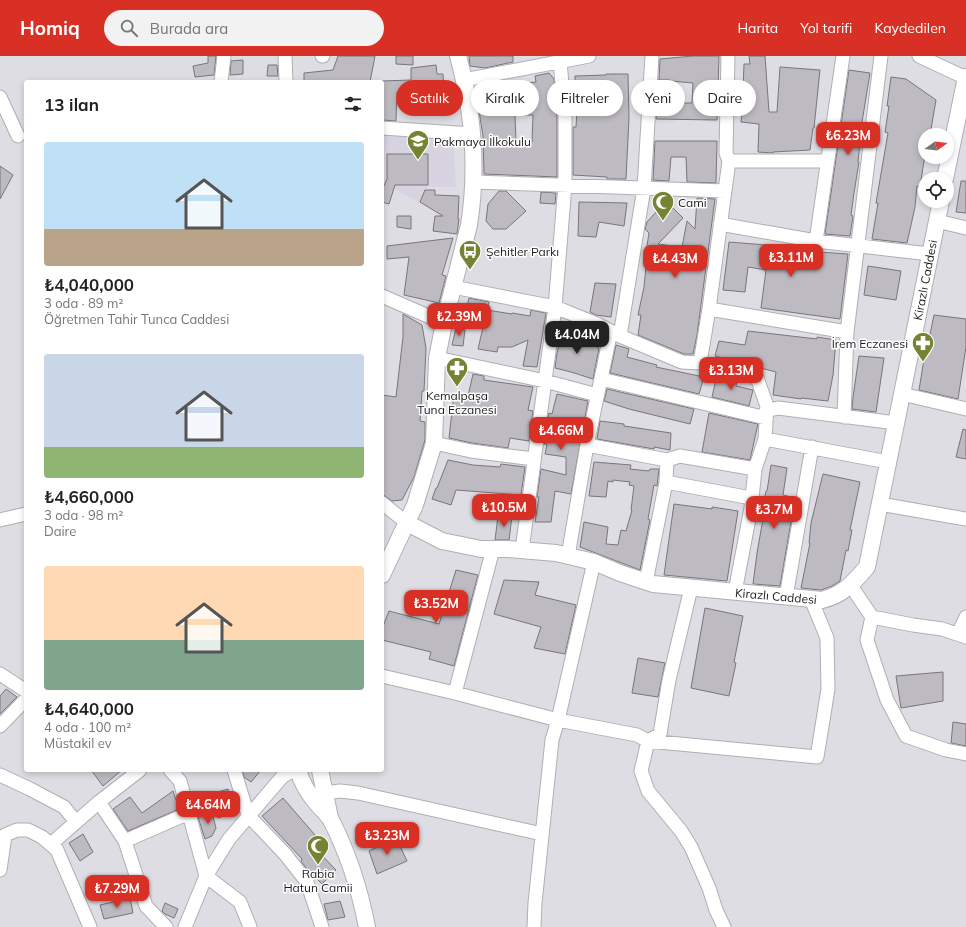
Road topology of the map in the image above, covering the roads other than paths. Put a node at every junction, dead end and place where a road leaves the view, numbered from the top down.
1 (224, 56) edge
2 (285, 56) edge
3 (458, 56) edge
4 (589, 56) edge
5 (652, 56) edge
6 (728, 56) edge
7 (843, 56) edge
8 (881, 56) edge
9 (919, 56) edge
10 (525, 62) edge
11 (560, 62) junction
12 (966, 78) edge
13 (221, 80) edge
14 (286, 80) edge
15 (464, 80) junction
16 (0, 97) edge
17 (384, 128) edge
18 (472, 134) junction
19 (18, 136) dead end
20 (729, 161) junction
21 (827, 161) junction
22 (946, 172) edge
23 (474, 182) junction
24 (565, 185) junction
25 (644, 188) junction
26 (725, 191) junction
27 (940, 208) edge
28 (937, 221) junction
29 (720, 224) junction
30 (966, 228) edge
31 (816, 241) junction
32 (858, 246) junction
33 (930, 254) junction
34 (453, 287) junction
35 (384, 297) edge
36 (555, 307) junction
37 (709, 309) junction
38 (444, 323) junction
39 (847, 332) junction
40 (616, 334) junction
41 (437, 358) junction
42 (700, 363) junction
43 (600, 379) junction
44 (545, 381) junction
45 (902, 394) junction
46 (597, 395) junction
47 (966, 409) edge
48 (766, 415) junction
49 (844, 417) junction
50 (896, 424) junction
51 (765, 439) junction
52 (434, 443) junction
53 (587, 445) junction
54 (812, 447) junction
55 (534, 459) junction
56 (667, 460) junction
57 (888, 462) junction
58 (756, 469) junction
59 (666, 482) junction
60 (751, 498) junction
61 (880, 504) junction
62 (384, 505) edge
63 (24, 514) edge
64 (966, 518) edge
65 (0, 520) edge
66 (407, 523) junction
67 (493, 549) junction
68 (522, 550) junction
69 (568, 556) junction
70 (594, 562) junction
71 (384, 571) edge
72 (646, 582) junction
73 (851, 586) junction
74 (691, 588) junction
75 (735, 592) junction
76 (786, 597) junction
77 (811, 599) junction
78 (872, 617) junction
79 (966, 617) edge
80 (962, 636) edge
81 (0, 674) edge
82 (384, 676) edge
83 (24, 690) edge
84 (455, 693) junction
85 (24, 701) edge
86 (558, 720) junction
87 (0, 726) edge
88 (648, 741) junction
89 (966, 754) edge
90 (137, 772) edge
91 (172, 772) edge
92 (235, 772) edge
93 (290, 772) edge
94 (299, 772) edge
95 (320, 772) edge
96 (0, 775) edge
97 (325, 793) junction
98 (99, 802) junction
99 (189, 813) junction
100 (248, 815) junction
101 (330, 818) junction
102 (76, 822) junction
103 (542, 834) junction
104 (125, 841) junction
105 (51, 844) junction
106 (0, 870) edge
107 (206, 876) junction
108 (90, 927) edge
109 (166, 927) edge
110 (185, 927) edge
111 (250, 927) edge
112 (322, 927) edge
113 (367, 927) edge
114 (534, 927) edge
115 (724, 927) edge

1 - 13 street
2 - 14 street
3 - 15 main road
4 - 11 street
5 - 25 street
6 - 20 street
7 - 21 street
8 - 32 street
9 - 12 street
10 - 11 street
10 - 15 street
11 - 24 street
12 - 22 main road
15 - 18 main road
16 - 19 street
17 - 18 street
18 - 23 main road
20 - 21 street
20 - 26 street
21 - 31 street
23 - 24 street
23 - 34 main road
24 - 25 street
24 - 36 street
25 - 26 street
25 - 40 street
26 - 29 street
27 - 28 main road, Kirazlı Caddesi
28 - 30 street
28 - 33 main road, Kirazlı Caddesi
29 - 31 street
29 - 37 street
31 - 32 street
32 - 33 street
32 - 39 street
33 - 45 main road, Kirazlı Caddesi
34 - 36 street
34 - 38 main road
35 - 38 street
36 - 40 street
36 - 44 street
37 - 39 street
37 - 42 street
38 - 41 main road
39 - 49 street
40 - 42 street
40 - 43 street
41 - 44 street
41 - 52 main road
42 - 48 street
43 - 46 street
43 - 48 street
44 - 46 street
44 - 55 street
45 - 47 street
45 - 50 main road, Kirazlı Caddesi
46 - 53 street
48 - 49 street
48 - 51 street
49 - 50 street
50 - 57 main road, Kirazlı Caddesi
51 - 54 street
51 - 58 street
52 - 55 street
52 - 66 main road
53 - 56 street
53 - 69 street
54 - 57 street
54 - 76 street
55 - 68 street
56 - 58 street
56 - 59 street
57 - 61 main road, Kirazlı Caddesi
58 - 60 street
59 - 60 street
59 - 72 street
60 - 75 street
61 - 64 street
61 - 73 main road, Kirazlı Caddesi
62 - 66 street
63 - 65 street
66 - 67 main road, Kirazlı Caddesi
66 - 71 main road
67 - 68 main road, Kirazlı Caddesi
67 - 84 street
68 - 69 main road, Kirazlı Caddesi
69 - 70 main road, Kirazlı Caddesi
70 - 72 main road, Kirazlı Caddesi
70 - 86 street
72 - 74 main road, Kirazlı Caddesi
73 - 77 main road, Kirazlı Caddesi
73 - 78 street
74 - 75 main road, Kirazlı Caddesi
74 - 88 street
75 - 76 main road, Kirazlı Caddesi
76 - 77 main road, Kirazlı Caddesi
77 - 88 street
78 - 80 street
78 - 89 street
79 - 80 street
81 - 83 street
82 - 84 street
84 - 86 street
85 - 87 street
86 - 88 street
86 - 103 street
88 - 115 street
90 - 98 street
91 - 99 street
92 - 100 street
93 - 100 street
94 - 101 main road
95 - 97 main road
96 - 102 street
97 - 101 main road
97 - 103 street
98 - 102 street
98 - 104 street
99 - 104 street
99 - 107 street
100 - 107 street
100 - 112 street
101 - 113 main road
102 - 105 street
103 - 114 street
104 - 109 street
105 - 106 street
105 - 108 street
107 - 110 street
107 - 111 street

